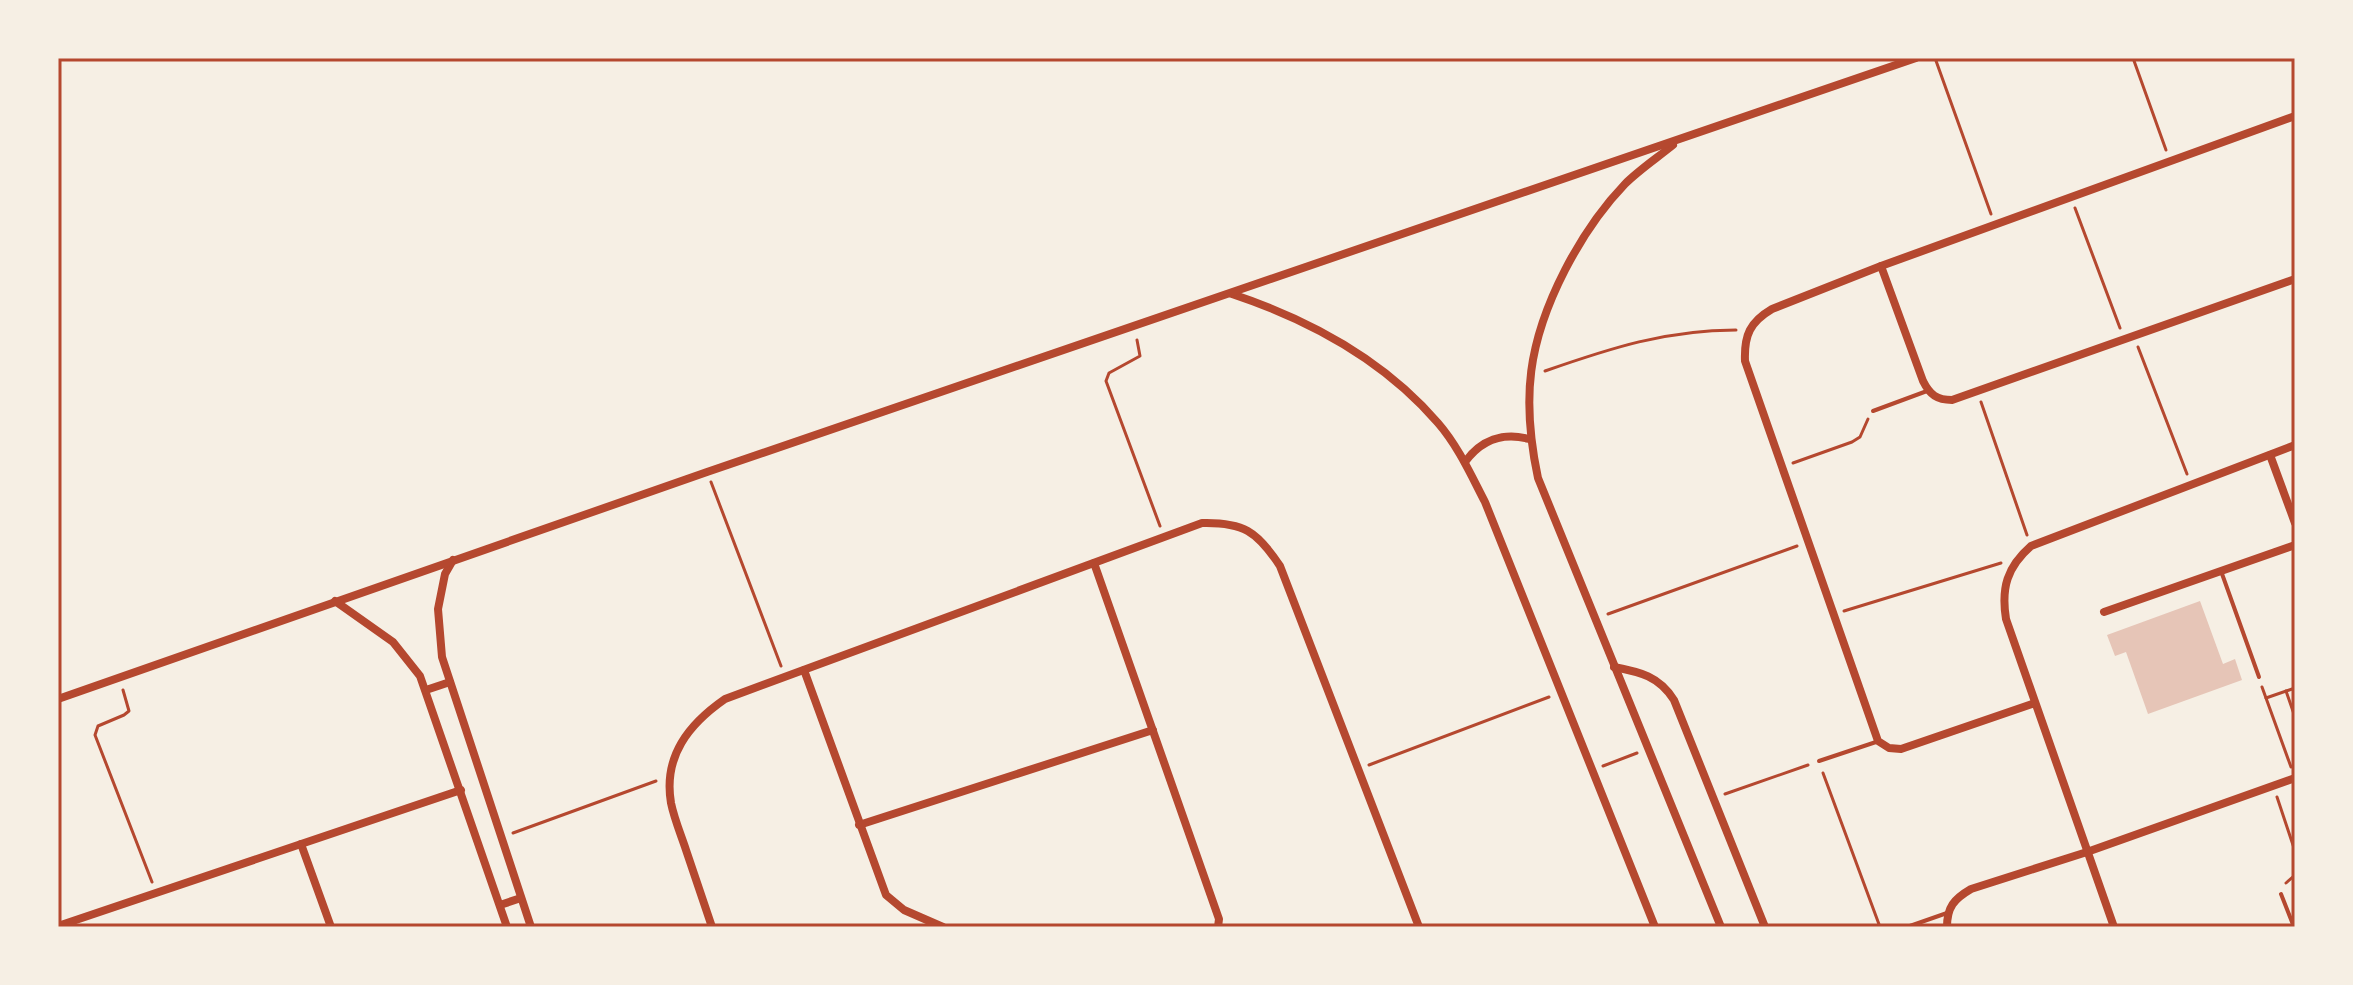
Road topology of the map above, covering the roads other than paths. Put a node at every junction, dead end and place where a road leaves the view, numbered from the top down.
1 (1916, 58) edge
2 (2295, 116) edge
3 (1678, 140) junction
4 (1881, 266) junction
5 (2295, 279) edge
6 (1231, 294) junction
7 (1928, 391) junction
8 (1873, 411) road end
9 (1529, 439) junction
10 (2295, 445) edge
11 (2270, 455) junction
12 (1465, 462) junction
13 (2295, 523) edge
14 (2295, 545) edge
15 (453, 560) junction
16 (1094, 563) junction
17 (2221, 571) junction
18 (335, 601) junction
19 (2104, 612) dead end
20 (1614, 667) junction
21 (804, 670) junction
22 (2259, 677) road end
23 (450, 682) junction
24 (426, 690) junction
25 (58, 699) edge
26 (2035, 703) junction
27 (1153, 730) junction
28 (1878, 741) junction
29 (1819, 761) road end
30 (2295, 778) edge
31 (461, 790) junction
32 (859, 825) junction
33 (301, 844) junction
34 (2087, 852) junction
35 (2281, 894) dead end
36 (521, 898) junction
37 (500, 905) junction
38 (1947, 913) junction
39 (58, 926) edge
40 (331, 927) edge
41 (507, 927) edge
42 (531, 927) edge
43 (712, 927) edge
44 (943, 927) edge
45 (1218, 927) edge
46 (1419, 927) edge
47 (1655, 927) edge
48 (1721, 927) edge
49 (1765, 927) edge
50 (1907, 927) edge
51 (1947, 927) edge
52 (2114, 927) edge
53 (2294, 927) edge

1 - 3 street
2 - 4 street
3 - 6 street
3 - 9 street
4 - 7 street
4 - 28 street
5 - 7 street
6 - 12 street
6 - 15 street
7 - 8 lane
9 - 12 street
9 - 20 street
10 - 11 street
11 - 13 street
11 - 26 street
12 - 47 street
14 - 17 street
15 - 18 street
15 - 23 street
16 - 21 street
16 - 27 street
16 - 46 street
17 - 19 street
17 - 22 lane
18 - 24 street
18 - 25 street
20 - 48 street
20 - 49 street
21 - 32 street
21 - 43 street
23 - 24 street
23 - 36 street
24 - 31 street
26 - 28 street
26 - 34 street
27 - 32 street
27 - 45 street
28 - 29 lane
30 - 34 street
31 - 33 street
31 - 37 street
32 - 44 street
33 - 39 street
33 - 40 street
34 - 38 street
34 - 52 street
35 - 53 lane
36 - 37 street
36 - 42 street
37 - 41 street
38 - 50 lane
38 - 51 street

